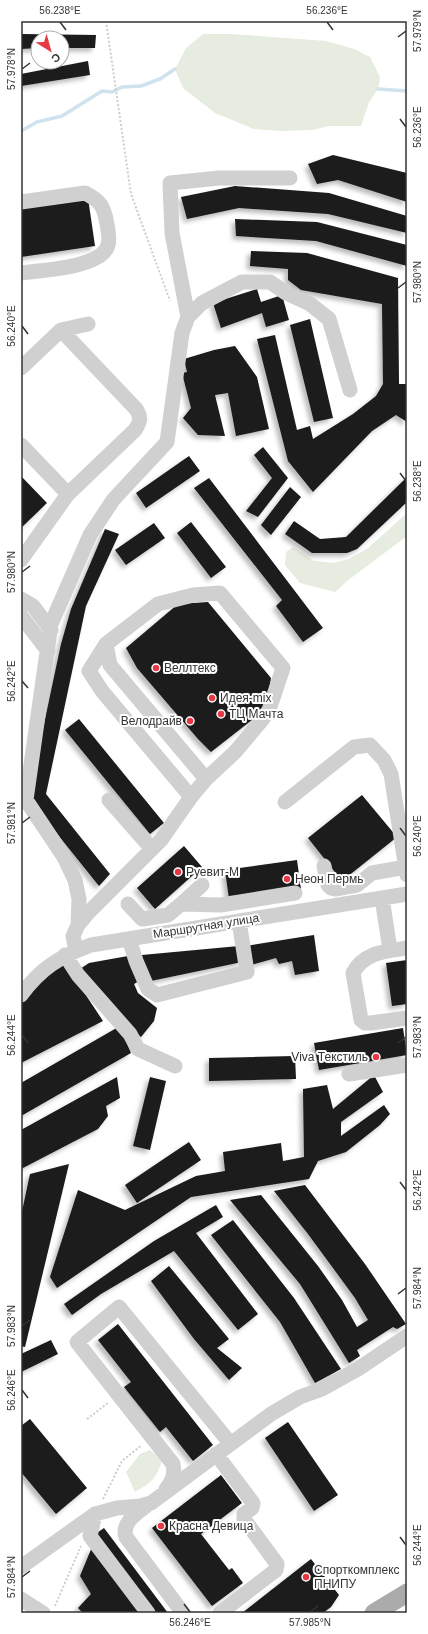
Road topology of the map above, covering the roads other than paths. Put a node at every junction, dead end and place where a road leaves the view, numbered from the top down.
1 (290, 178) dead end
2 (21, 202) edge
3 (21, 273) edge
4 (188, 317) junction
5 (88, 324) dead end
6 (61, 330) junction
7 (21, 368) edge
8 (350, 390) dead end
9 (21, 445) edge
10 (68, 494) junction
11 (21, 560) edge
12 (21, 599) edge
13 (21, 616) edge
14 (51, 630) junction
15 (106, 644) junction
16 (48, 651) junction
17 (206, 779) junction
18 (191, 797) junction
19 (109, 800) dead end
20 (286, 802) dead end
21 (152, 849) junction
22 (324, 866) dead end
23 (406, 871) edge
24 (202, 885) dead end
25 (295, 893) dead end
26 (407, 894) edge
27 (382, 898) junction
28 (128, 904) dead end
29 (181, 904) junction
30 (221, 905) junction
31 (239, 921) junction
32 (219, 924) junction
33 (78, 925) junction
34 (129, 939) junction
35 (407, 948) edge
36 (390, 950) junction
37 (70, 953) junction
38 (21, 995) edge
39 (407, 1018) edge
40 (407, 1065) edge
41 (174, 1066) dead end
42 (349, 1074) dead end
43 (407, 1336) edge
44 (230, 1444) junction
45 (216, 1454) junction
46 (163, 1493) junction
47 (150, 1503) junction
48 (95, 1514) junction
49 (21, 1567) edge
50 (407, 1593) edge
51 (21, 1600) edge
52 (43, 1613) edge
53 (148, 1613) edge
54 (183, 1613) edge
55 (220, 1613) edge
56 (374, 1613) edge

1 - 4 street
2 - 3 street
4 - 8 street
4 - 14 street
5 - 6 street
6 - 7 street
6 - 10 street
9 - 10 street
10 - 11 street
12 - 14 street
13 - 16 street
14 - 16 street
15 - 17 street
15 - 17 street
15 - 18 street
16 - 33 street
17 - 18 street
18 - 21 street
19 - 21 street
20 - 23 street
21 - 33 street
22 - 23 street
24 - 29 street
25 - 30 street
26 - 27 street, Маршрутная улица
27 - 31 street, Маршрутная улица
27 - 36 street
28 - 29 street
29 - 30 street
30 - 32 street
31 - 32 street, Маршрутная улица
31 - 34 street
32 - 34 street, Маршрутная улица
33 - 37 street
34 - 37 street, Маршрутная улица
35 - 36 street
36 - 39 street
37 - 38 street, Маршрутная улица
37 - 41 street
40 - 42 street
43 - 44 street
44 - 45 street
44 - 46 street
45 - 46 street
45 - 55 street
46 - 47 street
47 - 48 street
47 - 54 street
48 - 49 street
48 - 53 street
50 - 56 main road
51 - 52 street

